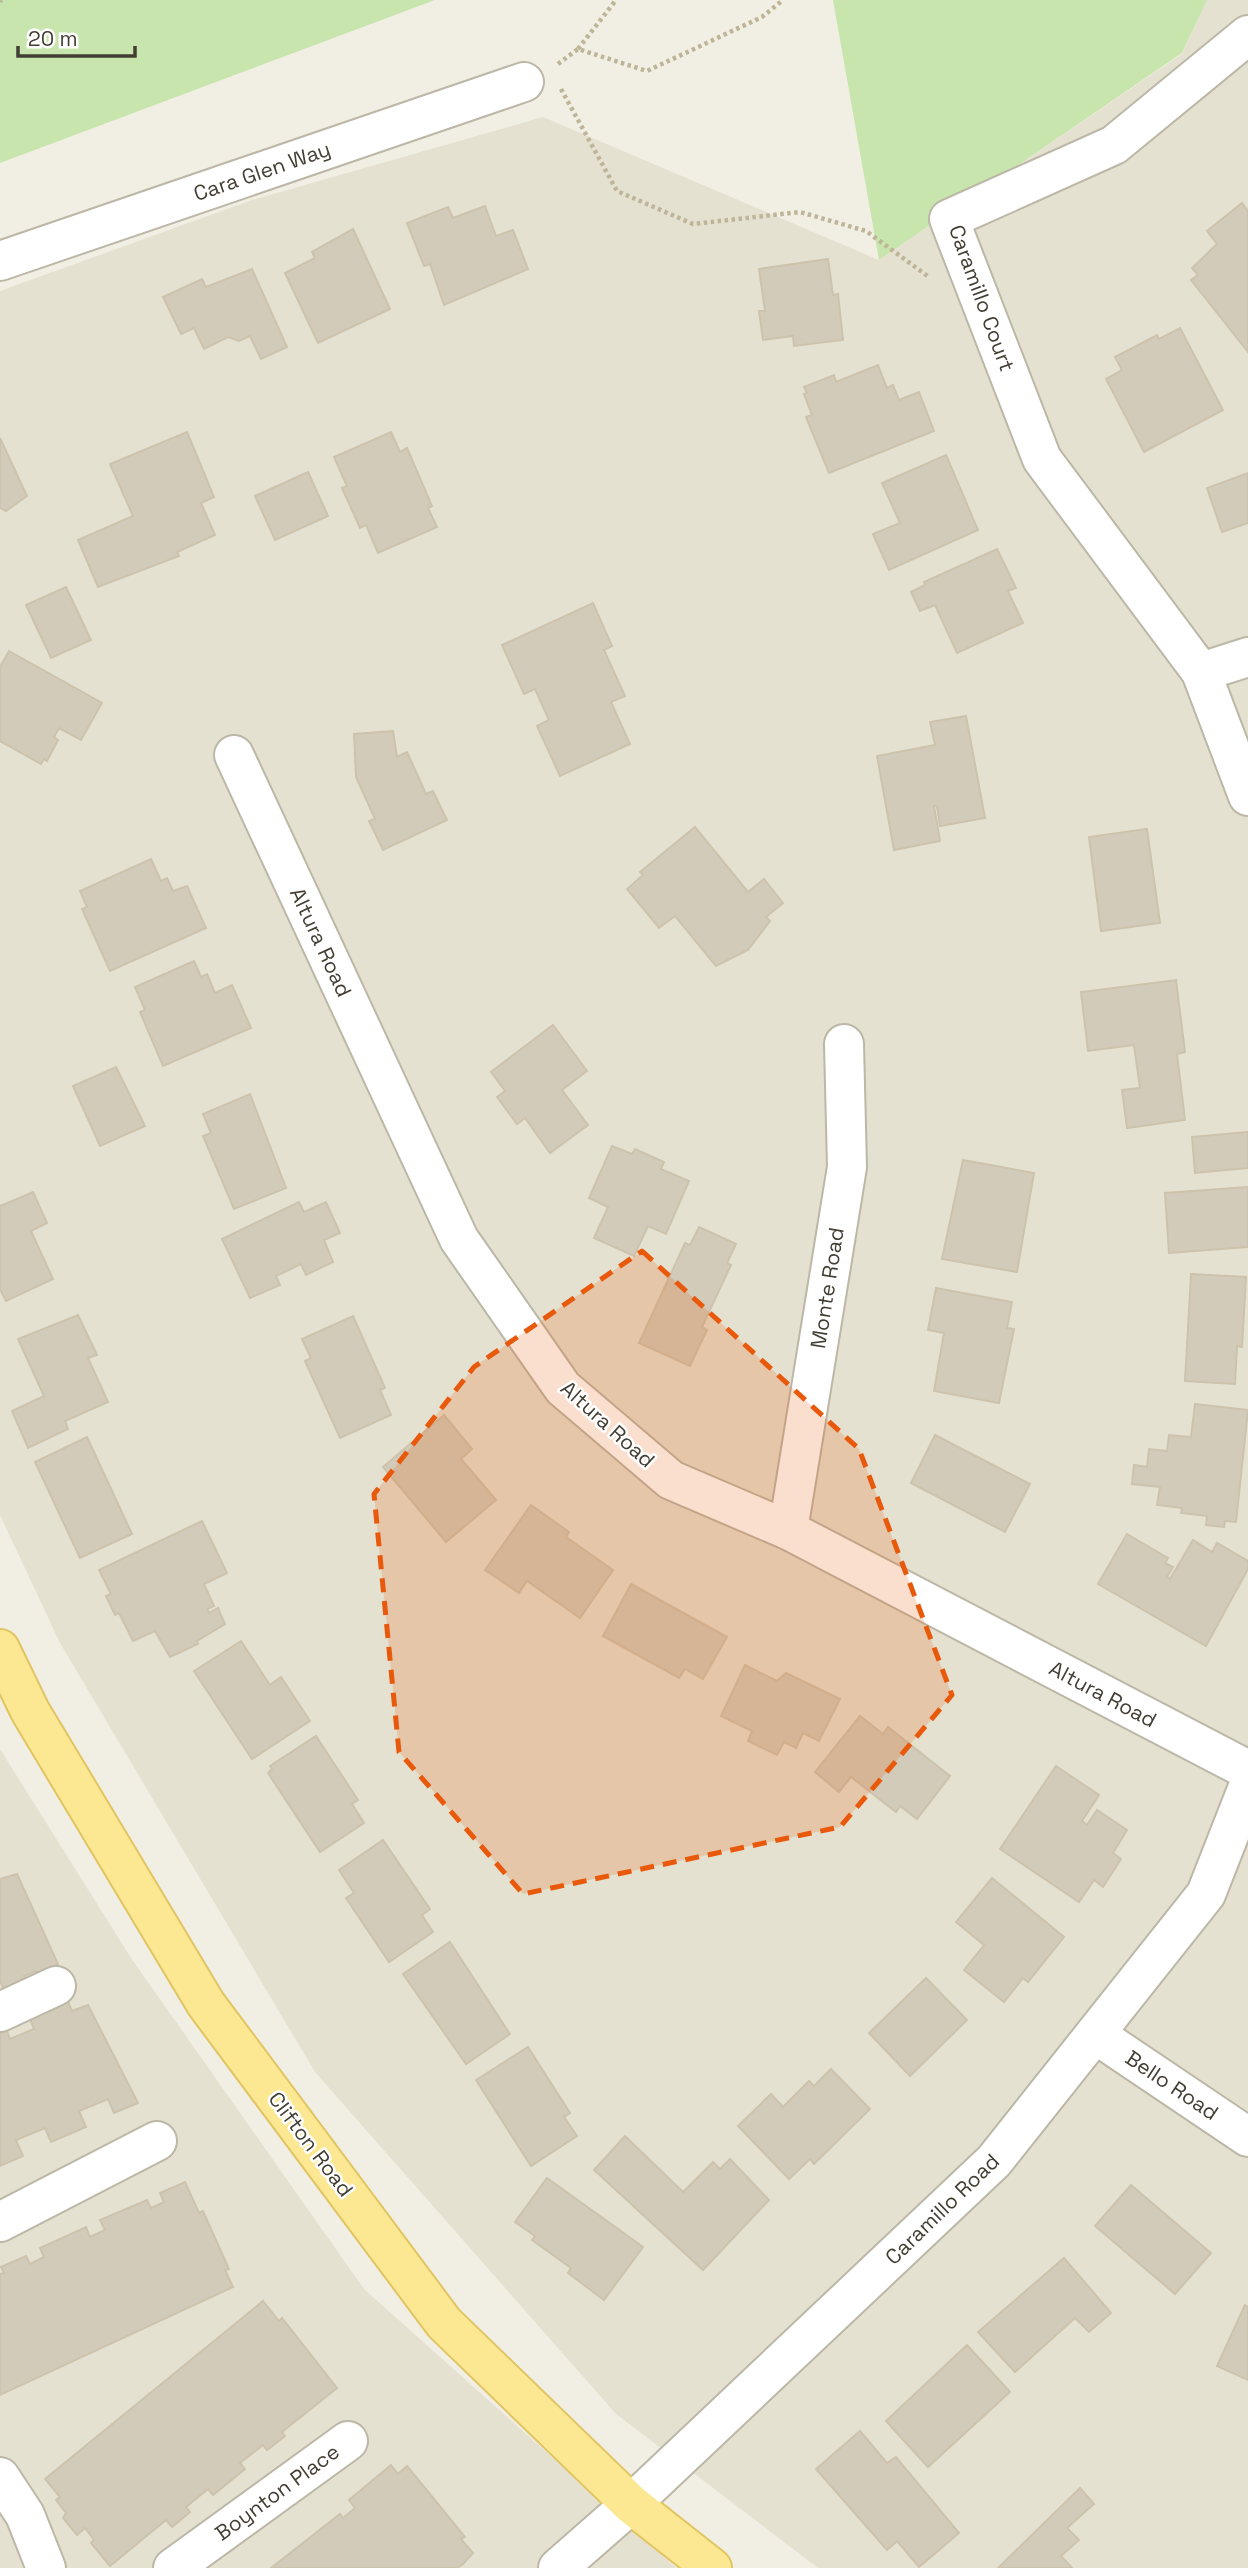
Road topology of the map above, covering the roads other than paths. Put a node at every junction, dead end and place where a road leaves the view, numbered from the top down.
1 (1248, 35) edge
2 (537, 76) road end
3 (0, 261) edge
4 (1248, 657) edge
5 (1201, 672) junction
6 (234, 755) dead end
7 (1248, 796) edge
8 (844, 1044) dead end
9 (788, 1530) junction
10 (0, 1649) edge
11 (1248, 1770) edge
12 (1248, 1787) edge
13 (56, 1986) dead end
14 (0, 2012) edge
15 (1095, 2034) junction
16 (1248, 2137) edge
17 (157, 2141) dead end
18 (0, 2222) edge
19 (348, 2441) dead end
20 (0, 2477) edge
21 (631, 2504) junction
22 (46, 2568) edge
23 (173, 2568) edge
24 (558, 2568) edge
25 (712, 2568) edge

1 - 5 street, Caramillo Court
2 - 3 street, Cara Glen Way
4 - 5 street
5 - 7 street
6 - 9 street, Altura Road
8 - 9 street, Monte Road
9 - 11 street, Altura Road
10 - 21 main road, Clifton Road
12 - 15 street, Caramillo Road
13 - 14 street
15 - 16 street, Bello Road
15 - 21 street, Caramillo Road
17 - 18 street
19 - 23 street, Boynton Place
20 - 22 street
21 - 24 street, Caramillo Road
21 - 25 main road, Clifton Road

